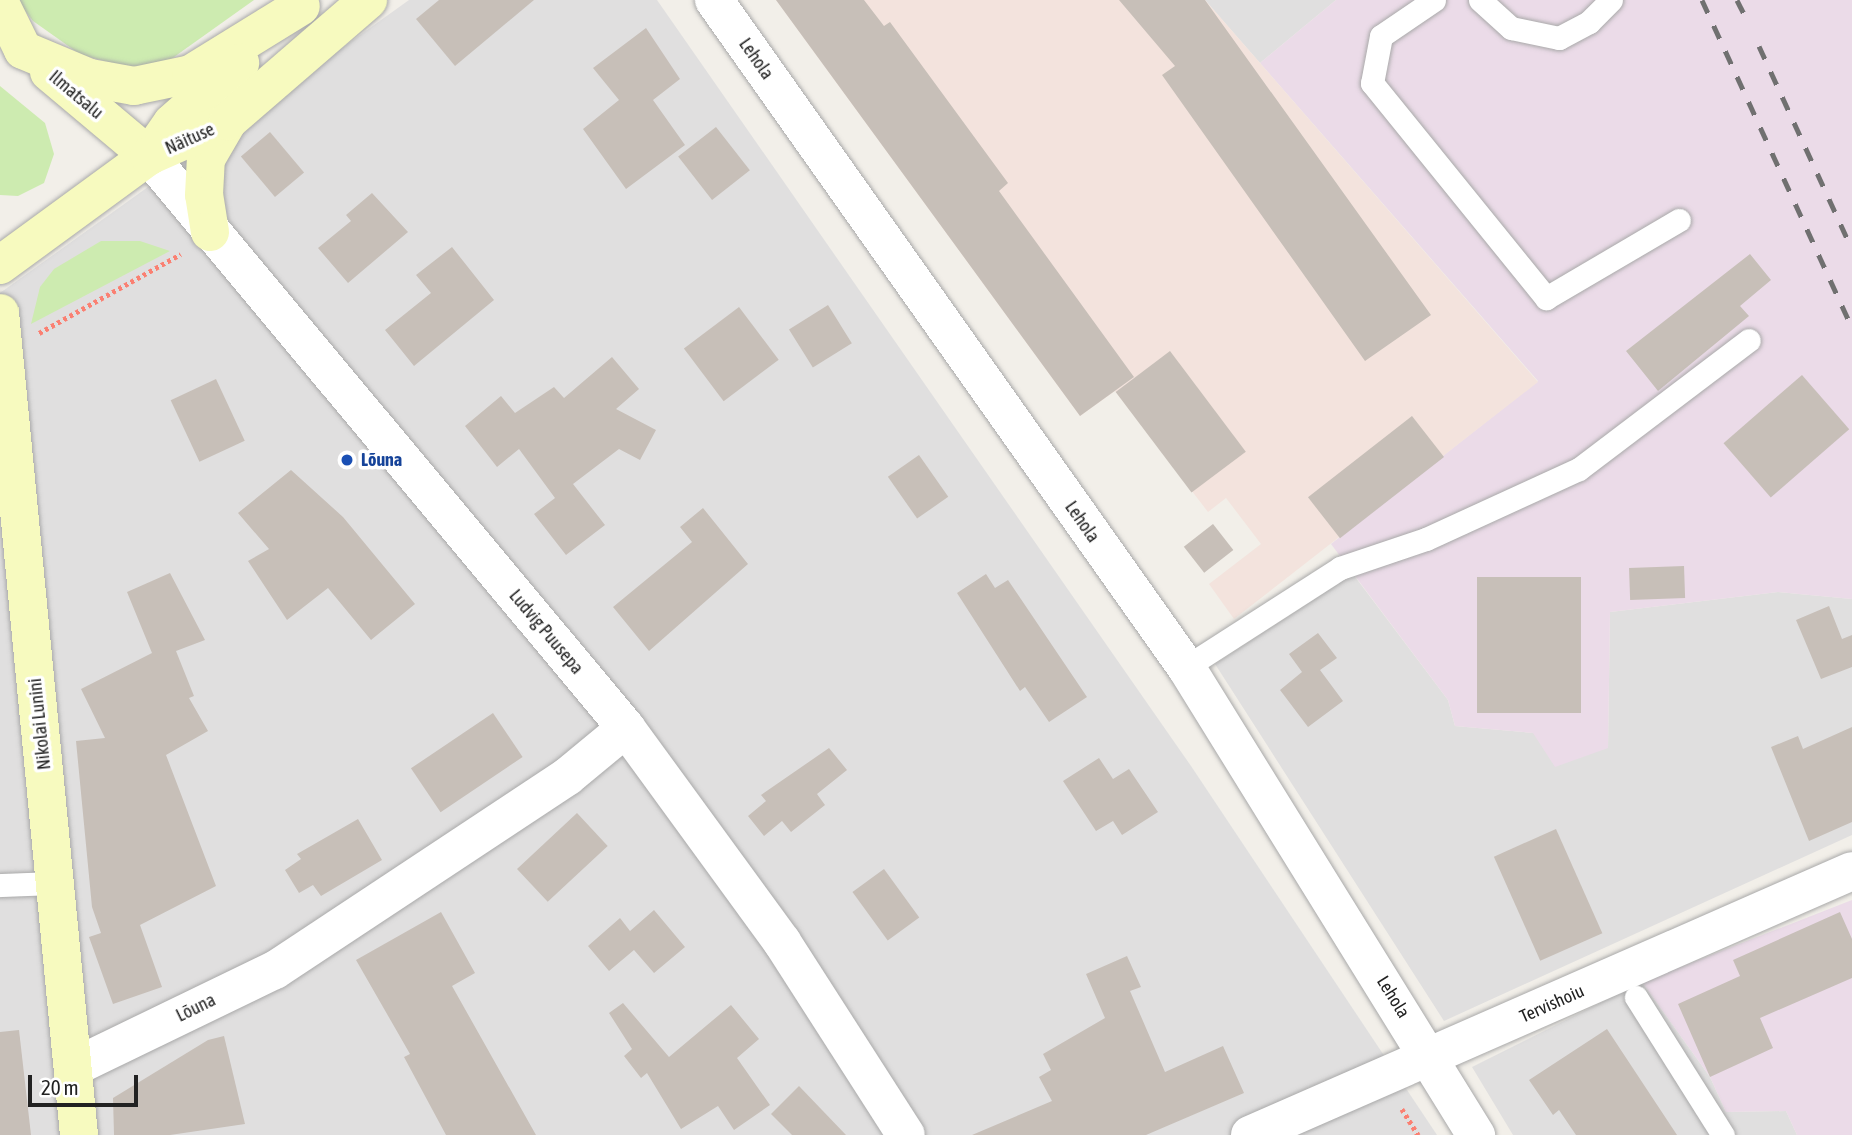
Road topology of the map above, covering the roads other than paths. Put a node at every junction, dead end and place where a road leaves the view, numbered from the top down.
1 (368, 0) edge
2 (714, 0) edge
3 (1434, 0) edge
4 (1480, 0) edge
5 (1611, 0) edge
6 (0, 3) edge
7 (305, 3) edge
8 (11, 44) edge
9 (228, 121) junction
10 (149, 156) junction
11 (1679, 220) dead end
12 (210, 232) junction
13 (0, 265) edge
14 (0, 313) edge
15 (1749, 340) dead end
16 (1186, 667) junction
17 (625, 728) junction
18 (1852, 871) edge
19 (55, 883) junction
20 (0, 885) edge
21 (1636, 997) dead end
22 (1430, 1058) junction
23 (74, 1067) junction
24 (79, 1135) edge
25 (906, 1135) edge
26 (1250, 1135) edge
27 (1476, 1135) edge
28 (1723, 1135) edge

1 - 9 street, Näituse
2 - 16 street, Lehola
3 - 11 lane
4 - 5 lane
6 - 8 street
7 - 8 street
7 - 10 street, Näituse
8 - 10 street, Ilmatsalu
9 - 10 street, Näituse
9 - 12 street
10 - 12 street, Ludvig Puusepa
10 - 13 street
12 - 17 street, Ludvig Puusepa
14 - 19 street, Nikolai Lunini
15 - 16 lane
16 - 22 street, Lehola
17 - 23 street, Lõuna
17 - 25 street, Ludvig Puusepa
18 - 22 street, Tervishoiu
19 - 20 lane
19 - 23 street, Nikolai Lunini
21 - 28 lane
22 - 26 street, Tervishoiu
22 - 27 street, Lehola
23 - 24 street, Nikolai Lunini

